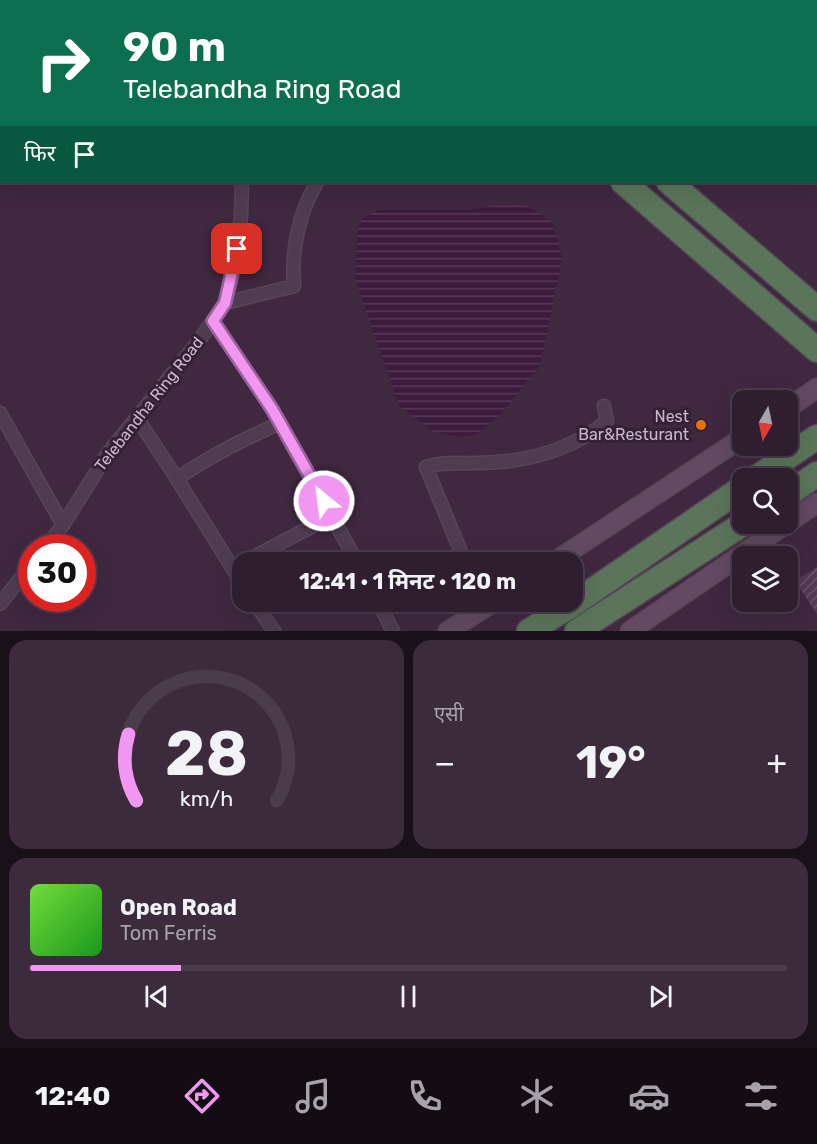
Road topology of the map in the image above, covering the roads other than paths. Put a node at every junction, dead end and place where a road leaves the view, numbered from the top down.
1 (242, 183) edge
2 (316, 183) edge
3 (624, 183) edge
4 (670, 183) edge
5 (225, 303) junction
6 (817, 309) edge
7 (213, 321) junction
8 (817, 350) edge
9 (817, 388) edge
10 (798, 401) edge
11 (604, 406) dead end
12 (0, 412) edge
13 (137, 418) junction
14 (280, 423) junction
15 (817, 437) edge
16 (732, 445) edge
17 (771, 468) edge
18 (817, 474) edge
19 (177, 479) junction
20 (798, 487) edge
21 (732, 495) edge
22 (817, 503) edge
23 (332, 516) junction
24 (63, 525) junction
25 (732, 531) edge
26 (56, 534) edge
27 (264, 552) edge
28 (352, 552) edge
29 (461, 552) edge
30 (569, 552) edge
31 (232, 554) edge
32 (18, 582) edge
33 (0, 604) edge
34 (261, 612) edge
35 (383, 612) edge
36 (474, 612) edge
37 (274, 631) edge
38 (393, 631) edge
39 (448, 631) edge
40 (530, 631) edge
41 (577, 631) edge
42 (630, 631) edge

1 - 5 street, Telebandha Ring Road
2 - 5 street
3 - 8 highway
4 - 6 highway
5 - 7 street, Telebandha Ring Road
7 - 13 street, Telebandha Ring Road
7 - 14 street
9 - 10 main road
11 - 29 street
12 - 24 street
13 - 19 street
13 - 24 street, Telebandha Ring Road
14 - 19 street
14 - 23 street
15 - 17 highway
16 - 30 main road
18 - 20 highway
19 - 31 street
21 - 40 highway
22 - 42 main road
23 - 27 street
23 - 28 street
24 - 26 street, Telebandha Ring Road
25 - 41 highway
32 - 33 street
34 - 37 street
35 - 38 street
36 - 39 main road

